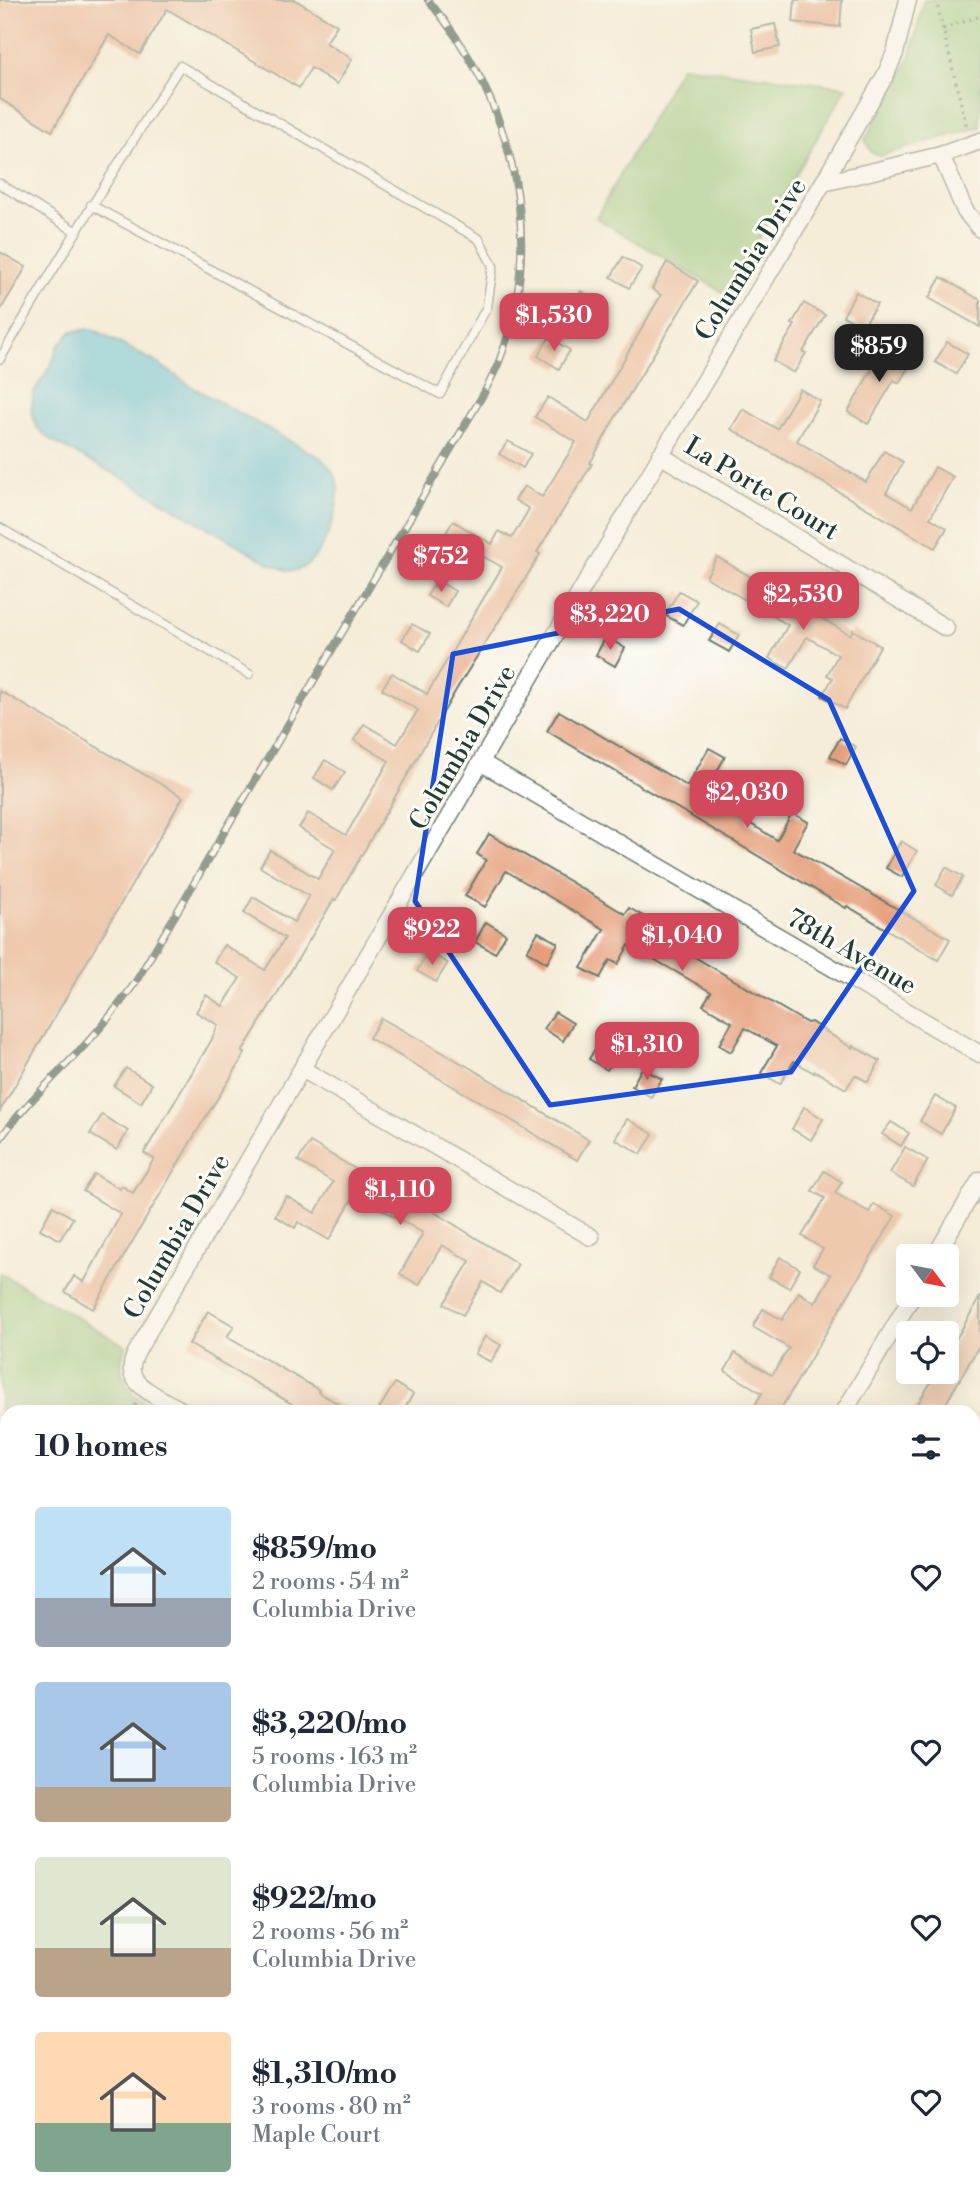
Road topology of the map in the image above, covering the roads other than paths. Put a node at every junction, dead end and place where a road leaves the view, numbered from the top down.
1 (908, 0) edge
2 (980, 141) edge
3 (941, 155) junction
4 (823, 183) junction
5 (0, 184) edge
6 (92, 205) junction
7 (980, 229) edge
8 (75, 231) junction
9 (0, 359) edge
10 (660, 455) junction
11 (0, 528) edge
12 (947, 628) dead end
13 (249, 674) dead end
14 (482, 763) junction
15 (980, 1054) edge
16 (302, 1069) junction
17 (980, 1180) edge
18 (591, 1237) dead end
19 (942, 1244) edge
20 (906, 1307) edge
21 (173, 1405) edge
22 (848, 1405) edge

1 - 4 street
2 - 3 street, Columbia Drive
3 - 4 street, Columbia Drive
3 - 7 street
4 - 10 street, Columbia Drive
5 - 8 lane
6 - 6 lane
6 - 8 lane
8 - 9 lane
10 - 12 street, La Porte Court
10 - 14 street, Columbia Drive
11 - 13 lane
14 - 15 street, 78th Avenue
14 - 16 street, Columbia Drive
16 - 18 street
16 - 21 street, Columbia Drive
17 - 19 street
20 - 22 street

